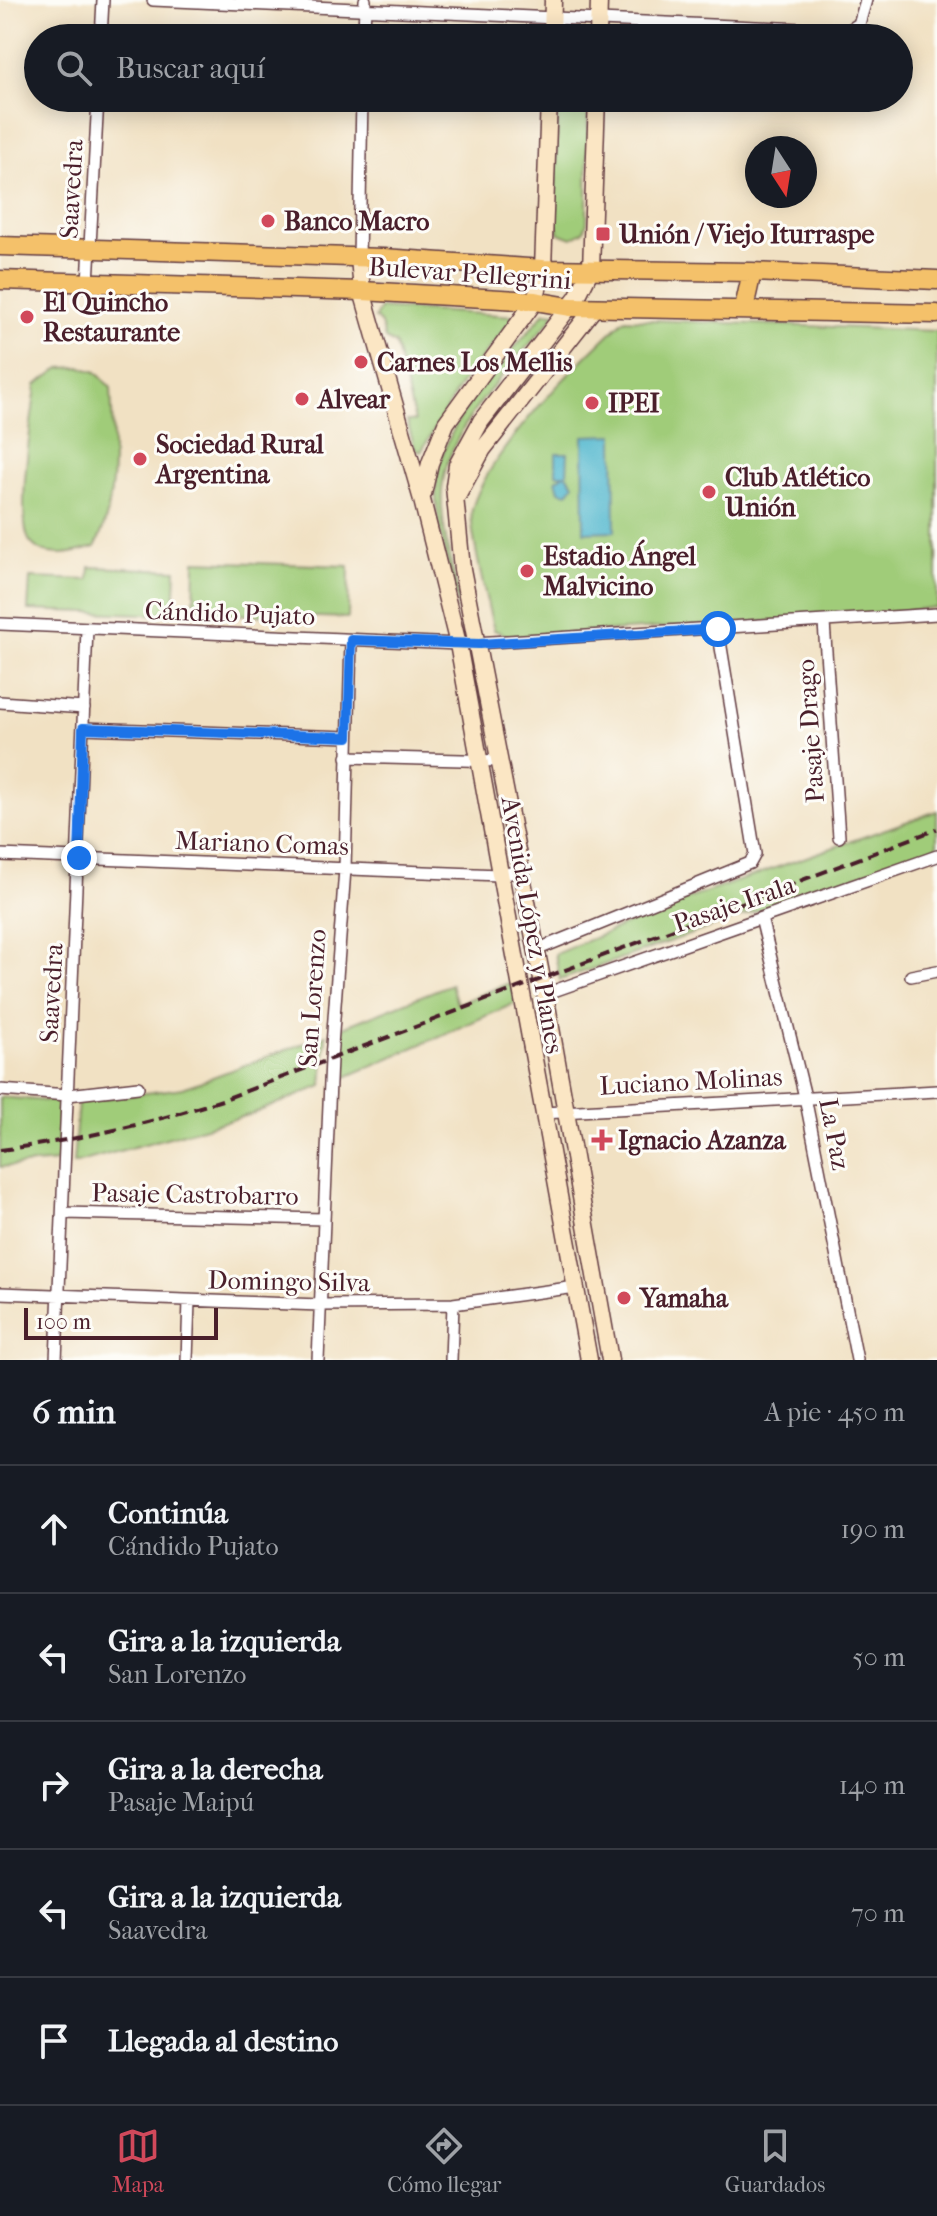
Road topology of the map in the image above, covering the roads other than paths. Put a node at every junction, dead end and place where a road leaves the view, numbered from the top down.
1 (103, 0) edge
2 (153, 0) edge
3 (553, 0) edge
4 (599, 0) edge
5 (866, 0) edge
6 (364, 5) edge
7 (552, 18) junction
8 (598, 19) junction
9 (102, 24) edge
10 (552, 24) edge
11 (598, 24) edge
12 (702, 24) edge
13 (859, 24) edge
14 (97, 112) edge
15 (362, 112) edge
16 (549, 112) edge
17 (597, 112) edge
18 (0, 246) edge
19 (90, 249) junction
20 (359, 258) junction
21 (543, 269) junction
22 (591, 269) junction
23 (752, 272) junction
24 (782, 273) junction
25 (0, 280) edge
26 (937, 280) edge
27 (88, 283) junction
28 (362, 291) junction
29 (535, 301) junction
30 (570, 307) junction
31 (595, 307) junction
32 (744, 308) junction
33 (774, 309) junction
34 (937, 314) edge
35 (422, 500) junction
36 (455, 504) junction
37 (937, 614) edge
38 (824, 623) junction
39 (0, 624) edge
40 (87, 629) junction
41 (718, 629) junction
42 (351, 640) junction
43 (458, 644) junction
44 (479, 644) junction
45 (0, 702) edge
46 (84, 708) junction
47 (83, 728) junction
48 (348, 737) junction
49 (347, 757) junction
50 (500, 761) junction
51 (479, 763) junction
52 (839, 837) dead end
53 (0, 855) edge
54 (937, 856) edge
55 (79, 858) junction
56 (345, 869) junction
57 (521, 871) junction
58 (499, 875) junction
59 (761, 918) junction
60 (536, 950) junction
61 (937, 971) edge
62 (911, 976) dead end
63 (545, 994) junction
64 (138, 1087) dead end
65 (0, 1090) edge
66 (937, 1091) edge
67 (68, 1095) junction
68 (805, 1097) junction
69 (566, 1111) junction
70 (543, 1113) junction
71 (64, 1213) junction
72 (324, 1219) junction
73 (576, 1287) junction
74 (0, 1293) edge
75 (59, 1295) junction
76 (189, 1301) junction
77 (453, 1304) junction
78 (320, 1305) junction
79 (56, 1360) edge
80 (187, 1360) edge
81 (318, 1360) edge
82 (451, 1360) edge
83 (589, 1360) edge
84 (610, 1360) edge
85 (857, 1360) edge

1 - 9 street
2 - 6 street
3 - 7 main road
4 - 8 main road
5 - 13 street
6 - 7 street
7 - 8 street
7 - 10 main road
8 - 11 main road
8 - 12 street
14 - 19 street, Saavedra
15 - 20 street
16 - 21 main road
17 - 22 main road
18 - 19 main road, Bulevar Pellegrini
19 - 20 main road, Bulevar Pellegrini
19 - 27 street, Saavedra
20 - 21 main road, Bulevar Pellegrini
20 - 28 main road
21 - 22 main road, Bulevar Pellegrini
21 - 29 main road
22 - 23 main road, Bulevar Pellegrini
22 - 30 main road, Avenida López y Planes
23 - 24 main road, Bulevar Pellegrini
23 - 32 main road
24 - 26 main road, Bulevar Pellegrini
24 - 33 main road
25 - 27 main road, Bulevar Pellegrini
27 - 28 main road, Bulevar Pellegrini
28 - 29 main road, Bulevar Pellegrini
28 - 35 main road, Avenida López y Planes
29 - 30 main road, Bulevar Pellegrini
29 - 35 main road, Avenida López y Planes
30 - 31 main road, Bulevar Pellegrini
30 - 36 main road, Avenida López y Planes
31 - 32 main road, Bulevar Pellegrini
31 - 36 main road
32 - 33 main road, Bulevar Pellegrini
33 - 34 main road, Bulevar Pellegrini
35 - 43 main road, Avenida López y Planes
36 - 44 main road, Avenida López y Planes
37 - 38 street, Cándido Pujato
38 - 41 street, Cándido Pujato
38 - 52 street, Pasaje Drago
39 - 40 street, Cándido Pujato
40 - 42 street, Cándido Pujato
40 - 46 street, Saavedra
41 - 44 street, Cándido Pujato
41 - 60 street, Pasaje Irala
42 - 43 street, Cándido Pujato
42 - 48 street, San Lorenzo
43 - 44 street, Cándido Pujato
43 - 51 main road, Avenida López y Planes
44 - 50 main road, Avenida López y Planes
45 - 46 street
46 - 47 street, Saavedra
47 - 48 street
47 - 55 street, Saavedra
48 - 49 street, San Lorenzo
49 - 51 street
49 - 56 street, San Lorenzo
50 - 51 street
50 - 57 main road, Avenida López y Planes
51 - 58 main road, Avenida López y Planes
53 - 55 street, Mariano Comas
54 - 59 street, Pasaje Irala
55 - 56 street, Mariano Comas
55 - 67 street, Saavedra
56 - 58 street, Mariano Comas
56 - 72 street, San Lorenzo
57 - 58 street, Mariano Comas
57 - 60 main road, Avenida López y Planes
58 - 70 main road, Avenida López y Planes
59 - 63 street, Pasaje Irala
59 - 68 street, La Paz
60 - 63 main road, Avenida López y Planes
61 - 62 street
63 - 69 main road, Avenida López y Planes
64 - 67 street
65 - 67 street
66 - 68 street, Luciano Molinas
67 - 71 street, Saavedra
68 - 69 street, Luciano Molinas
68 - 85 street, La Paz
69 - 70 street, Luciano Molinas
69 - 84 main road, Avenida López y Planes
70 - 73 main road, Avenida López y Planes
71 - 72 street, Pasaje Castrobarro
71 - 75 street, Saavedra
72 - 78 street, San Lorenzo
73 - 77 street, Domingo Silva
73 - 83 main road, Avenida López y Planes
74 - 75 street, Domingo Silva
75 - 76 street, Domingo Silva
75 - 79 street, Saavedra
76 - 78 street, Domingo Silva
76 - 80 street
77 - 78 street, Domingo Silva
77 - 82 street
78 - 81 street, San Lorenzo

